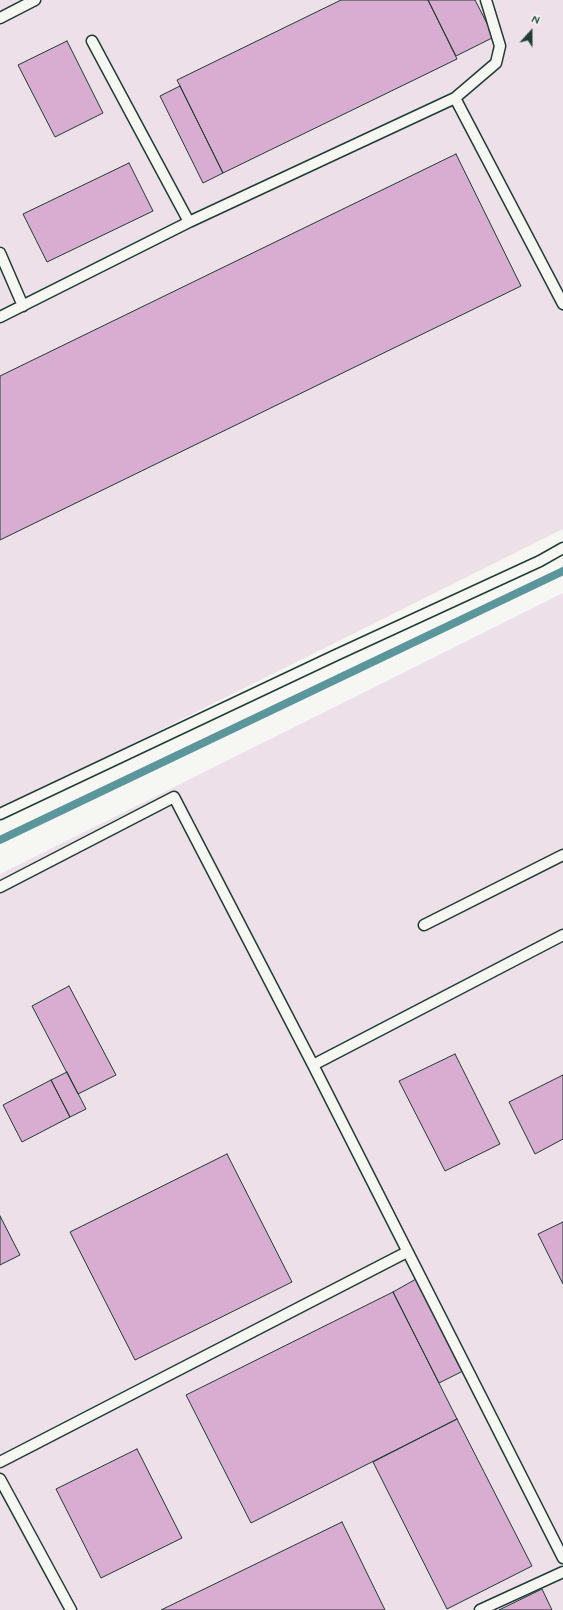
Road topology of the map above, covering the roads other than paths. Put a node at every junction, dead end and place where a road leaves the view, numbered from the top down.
1 (35, 0) edge
2 (486, 0) edge
3 (0, 18) edge
4 (92, 41) dead end
5 (455, 98) junction
6 (188, 222) junction
7 (0, 253) edge
8 (563, 304) edge
9 (23, 306) junction
10 (0, 317) edge
11 (563, 548) edge
12 (0, 814) edge
13 (563, 855) edge
14 (0, 886) edge
15 (424, 925) dead end
16 (563, 935) edge
17 (313, 1065) junction
18 (407, 1252) junction
19 (0, 1462) edge
20 (0, 1479) edge
21 (563, 1558) edge
22 (563, 1572) edge
23 (71, 1610) edge
24 (480, 1610) edge

1 - 3 lane
2 - 5 lane
4 - 6 lane
5 - 6 lane
5 - 8 lane
6 - 9 lane
7 - 9 lane
9 - 10 lane
11 - 12 lane
13 - 15 lane
14 - 17 lane
16 - 17 lane
17 - 18 lane
18 - 19 lane
18 - 21 lane
20 - 23 lane
22 - 24 lane

